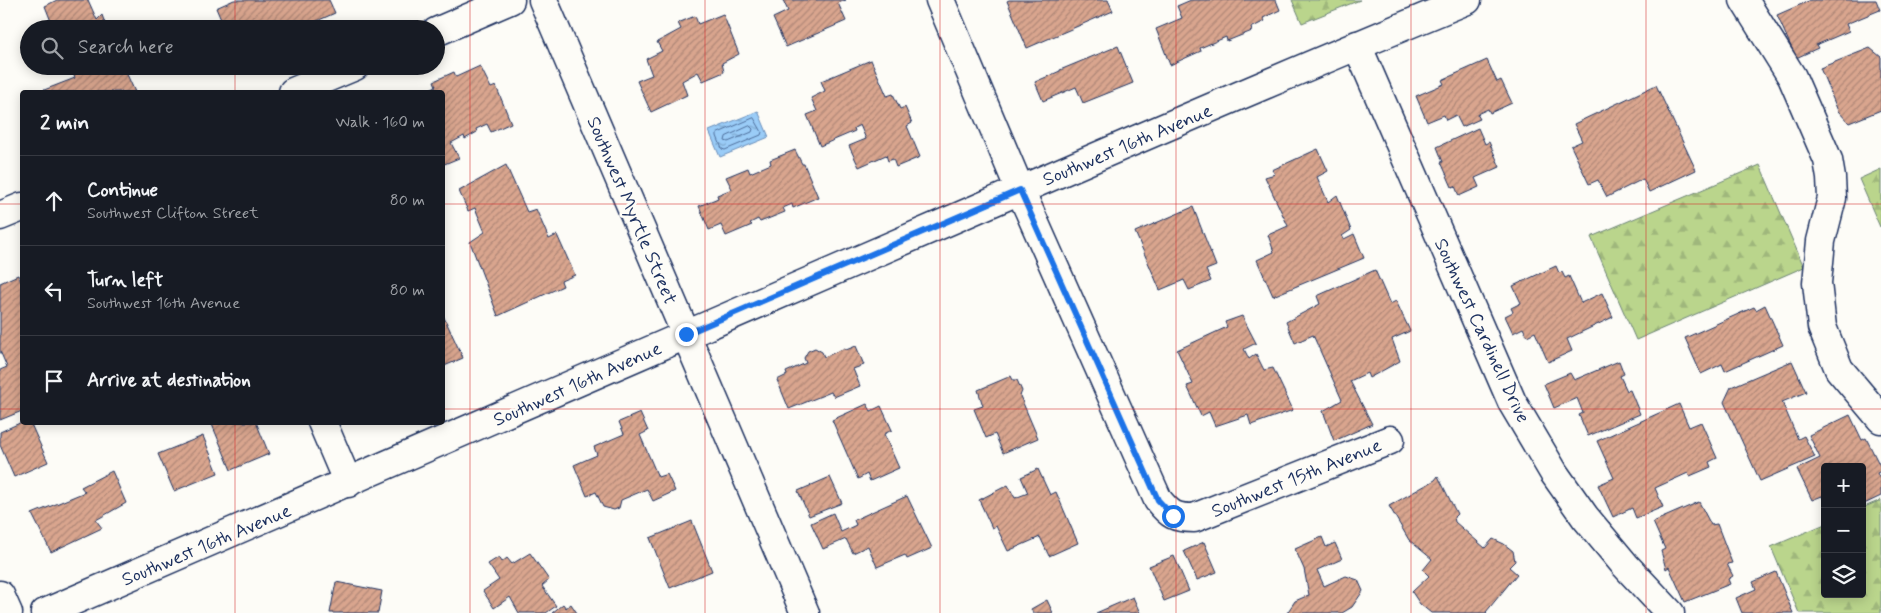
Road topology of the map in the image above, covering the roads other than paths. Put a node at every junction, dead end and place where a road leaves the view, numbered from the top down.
1 (510, 0) edge
2 (543, 0) edge
3 (940, 0) edge
4 (1467, 0) edge
5 (1744, 0) edge
6 (445, 28) edge
7 (1356, 45) junction
8 (334, 75) edge
9 (298, 90) edge
10 (1020, 190) junction
11 (20, 208) edge
12 (0, 216) edge
13 (686, 334) junction
14 (1881, 419) edge
15 (323, 425) edge
16 (1390, 440) dead end
17 (348, 483) junction
18 (0, 595) edge
19 (8, 613) edge
20 (45, 613) edge
21 (805, 613) edge
22 (1670, 613) edge

1 - 6 street
2 - 13 street, Southwest Myrtle Street
3 - 10 street
4 - 7 street, Southwest 16th Avenue
5 - 14 street
7 - 10 street, Southwest 16th Avenue
7 - 22 street, Southwest Cardinell Drive
8 - 9 street
10 - 13 street, Southwest 16th Avenue
10 - 16 street, Southwest 15th Avenue
11 - 12 street
13 - 17 street, Southwest 16th Avenue
13 - 21 street, Southwest Myrtle Street
15 - 17 street
17 - 20 street, Southwest 16th Avenue
18 - 19 street

